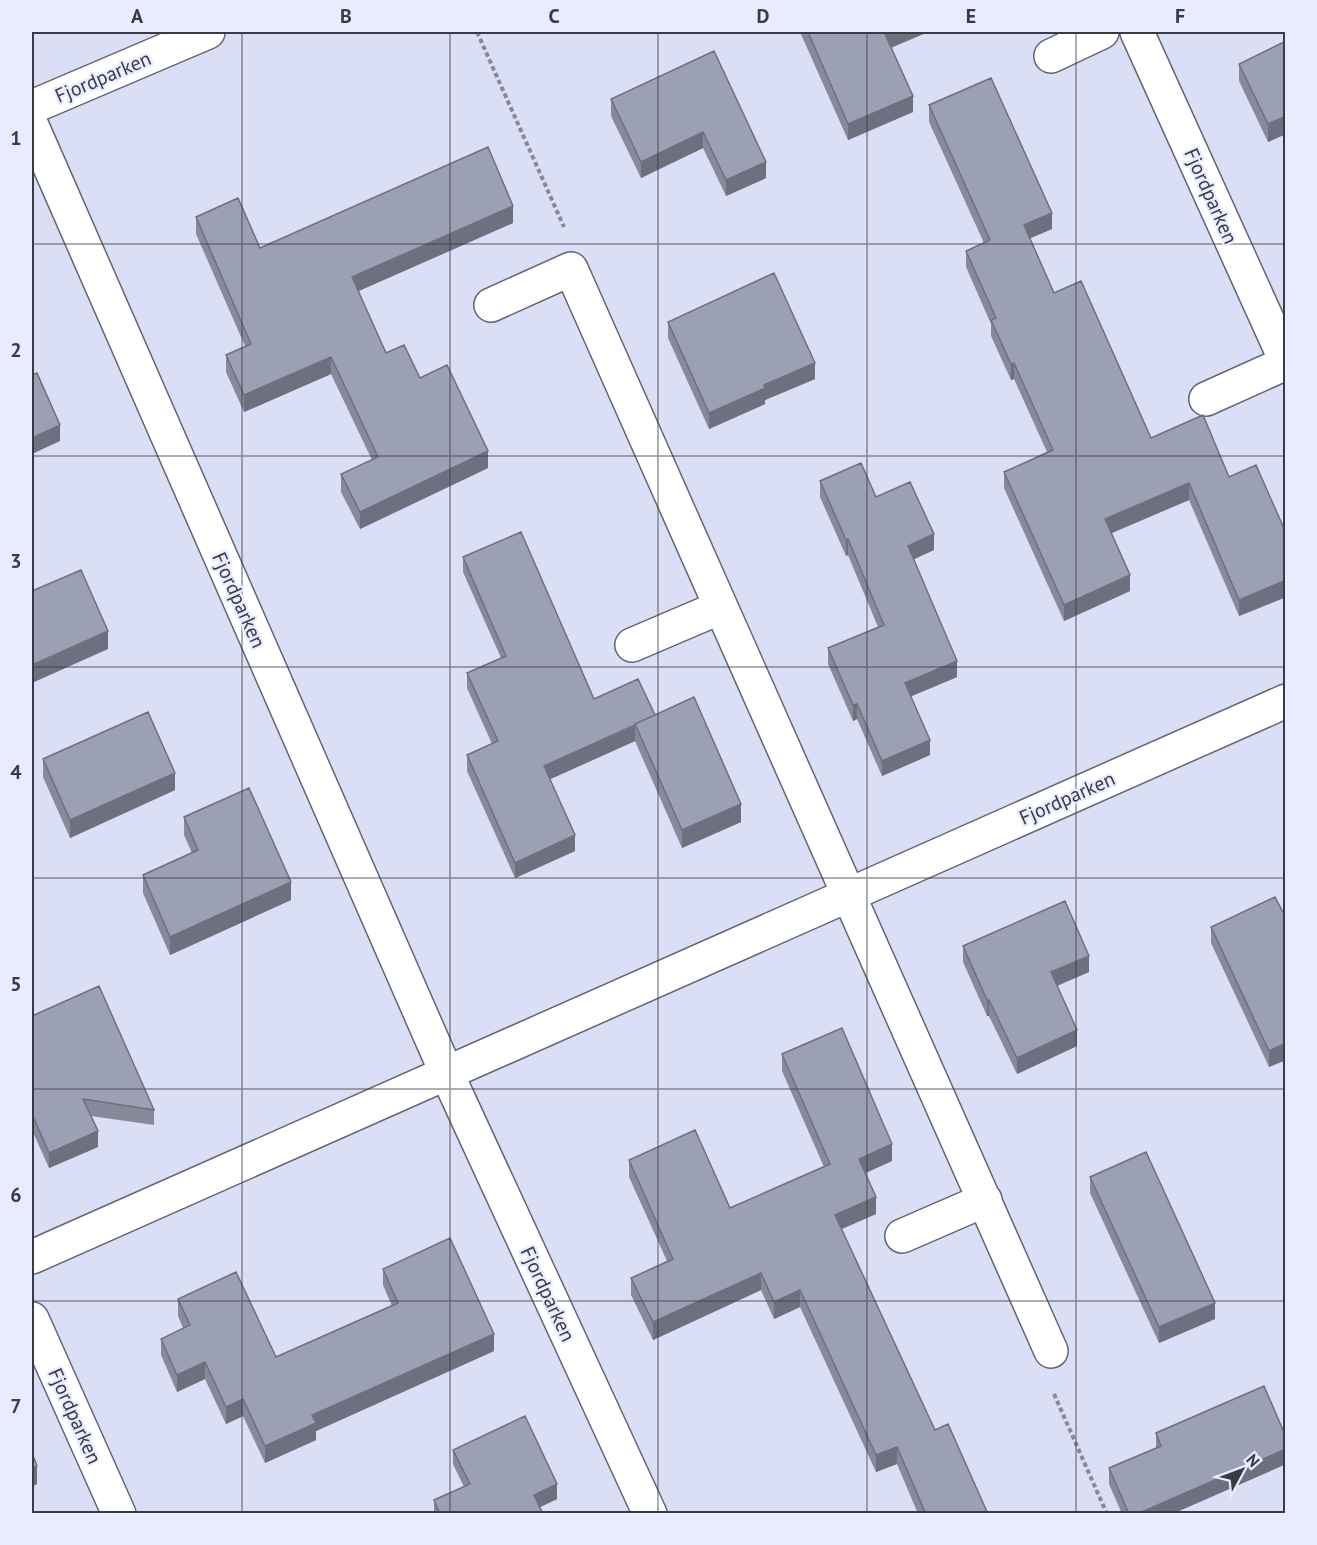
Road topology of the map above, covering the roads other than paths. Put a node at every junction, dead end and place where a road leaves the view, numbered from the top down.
1 (208, 32) edge
2 (1102, 32) edge
3 (1137, 32) edge
4 (1051, 56) dead end
5 (32, 107) edge
6 (32, 126) edge
7 (491, 304) dead end
8 (1286, 362) edge
9 (1206, 399) dead end
10 (721, 607) junction
11 (632, 645) dead end
12 (1286, 702) edge
13 (849, 895) junction
14 (447, 1074) junction
15 (985, 1200) junction
16 (902, 1236) dead end
17 (32, 1257) edge
18 (32, 1319) edge
19 (1051, 1351) road end
20 (119, 1514) edge
21 (650, 1514) edge

1 - 5 street, Fjordparken
2 - 4 street
3 - 8 street, Fjordparken
6 - 14 street, Fjordparken
7 - 10 street
8 - 9 street, Fjordparken
10 - 11 street
10 - 13 street
12 - 13 street, Fjordparken
13 - 14 street, Fjordparken
13 - 15 street
14 - 17 street, Fjordparken
14 - 21 street, Fjordparken
15 - 16 street
15 - 19 street
18 - 20 street, Fjordparken

